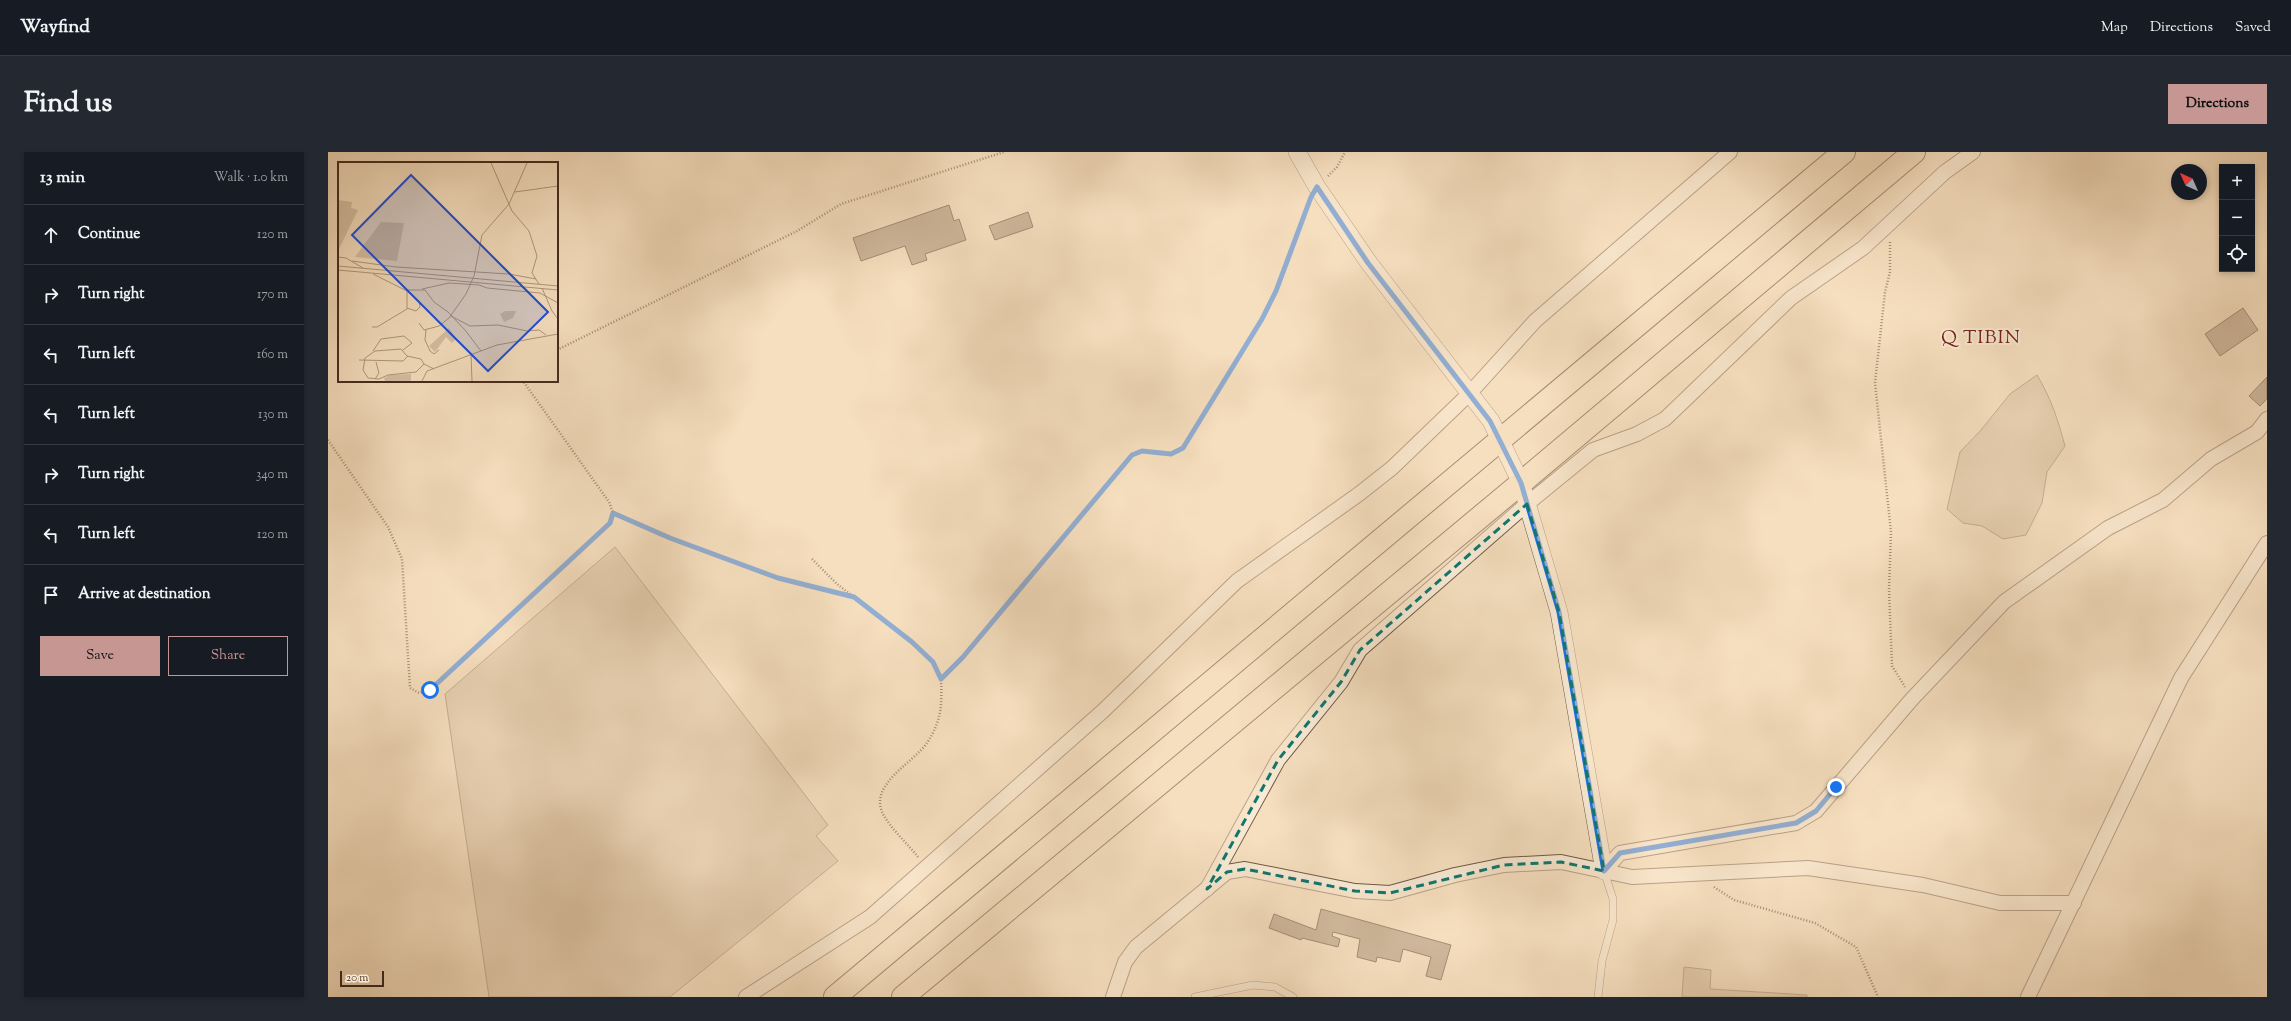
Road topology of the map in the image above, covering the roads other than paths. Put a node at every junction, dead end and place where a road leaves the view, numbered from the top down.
1 (1297, 152) edge
2 (1730, 152) edge
3 (1844, 152) edge
4 (1914, 152) edge
5 (1973, 152) edge
6 (1469, 394) junction
7 (2267, 419) edge
8 (1500, 439) junction
9 (1524, 493) junction
10 (2267, 543) edge
11 (1604, 871) junction
12 (1207, 889) junction
13 (2074, 903) junction
14 (746, 997) edge
15 (835, 997) edge
16 (903, 997) edge
17 (1113, 997) edge
18 (1195, 997) edge
19 (1293, 997) edge
20 (1598, 997) edge
21 (2028, 997) edge

1 - 6 street
2 - 6 street
3 - 8 highway
4 - 9 highway
5 - 9 street
6 - 8 street
6 - 14 street
7 - 11 street
8 - 9 street
8 - 15 highway
9 - 11 street
9 - 12 street
9 - 16 highway
10 - 13 street
11 - 12 street
11 - 13 street
11 - 20 lane
12 - 17 street
13 - 21 street
18 - 19 lane

